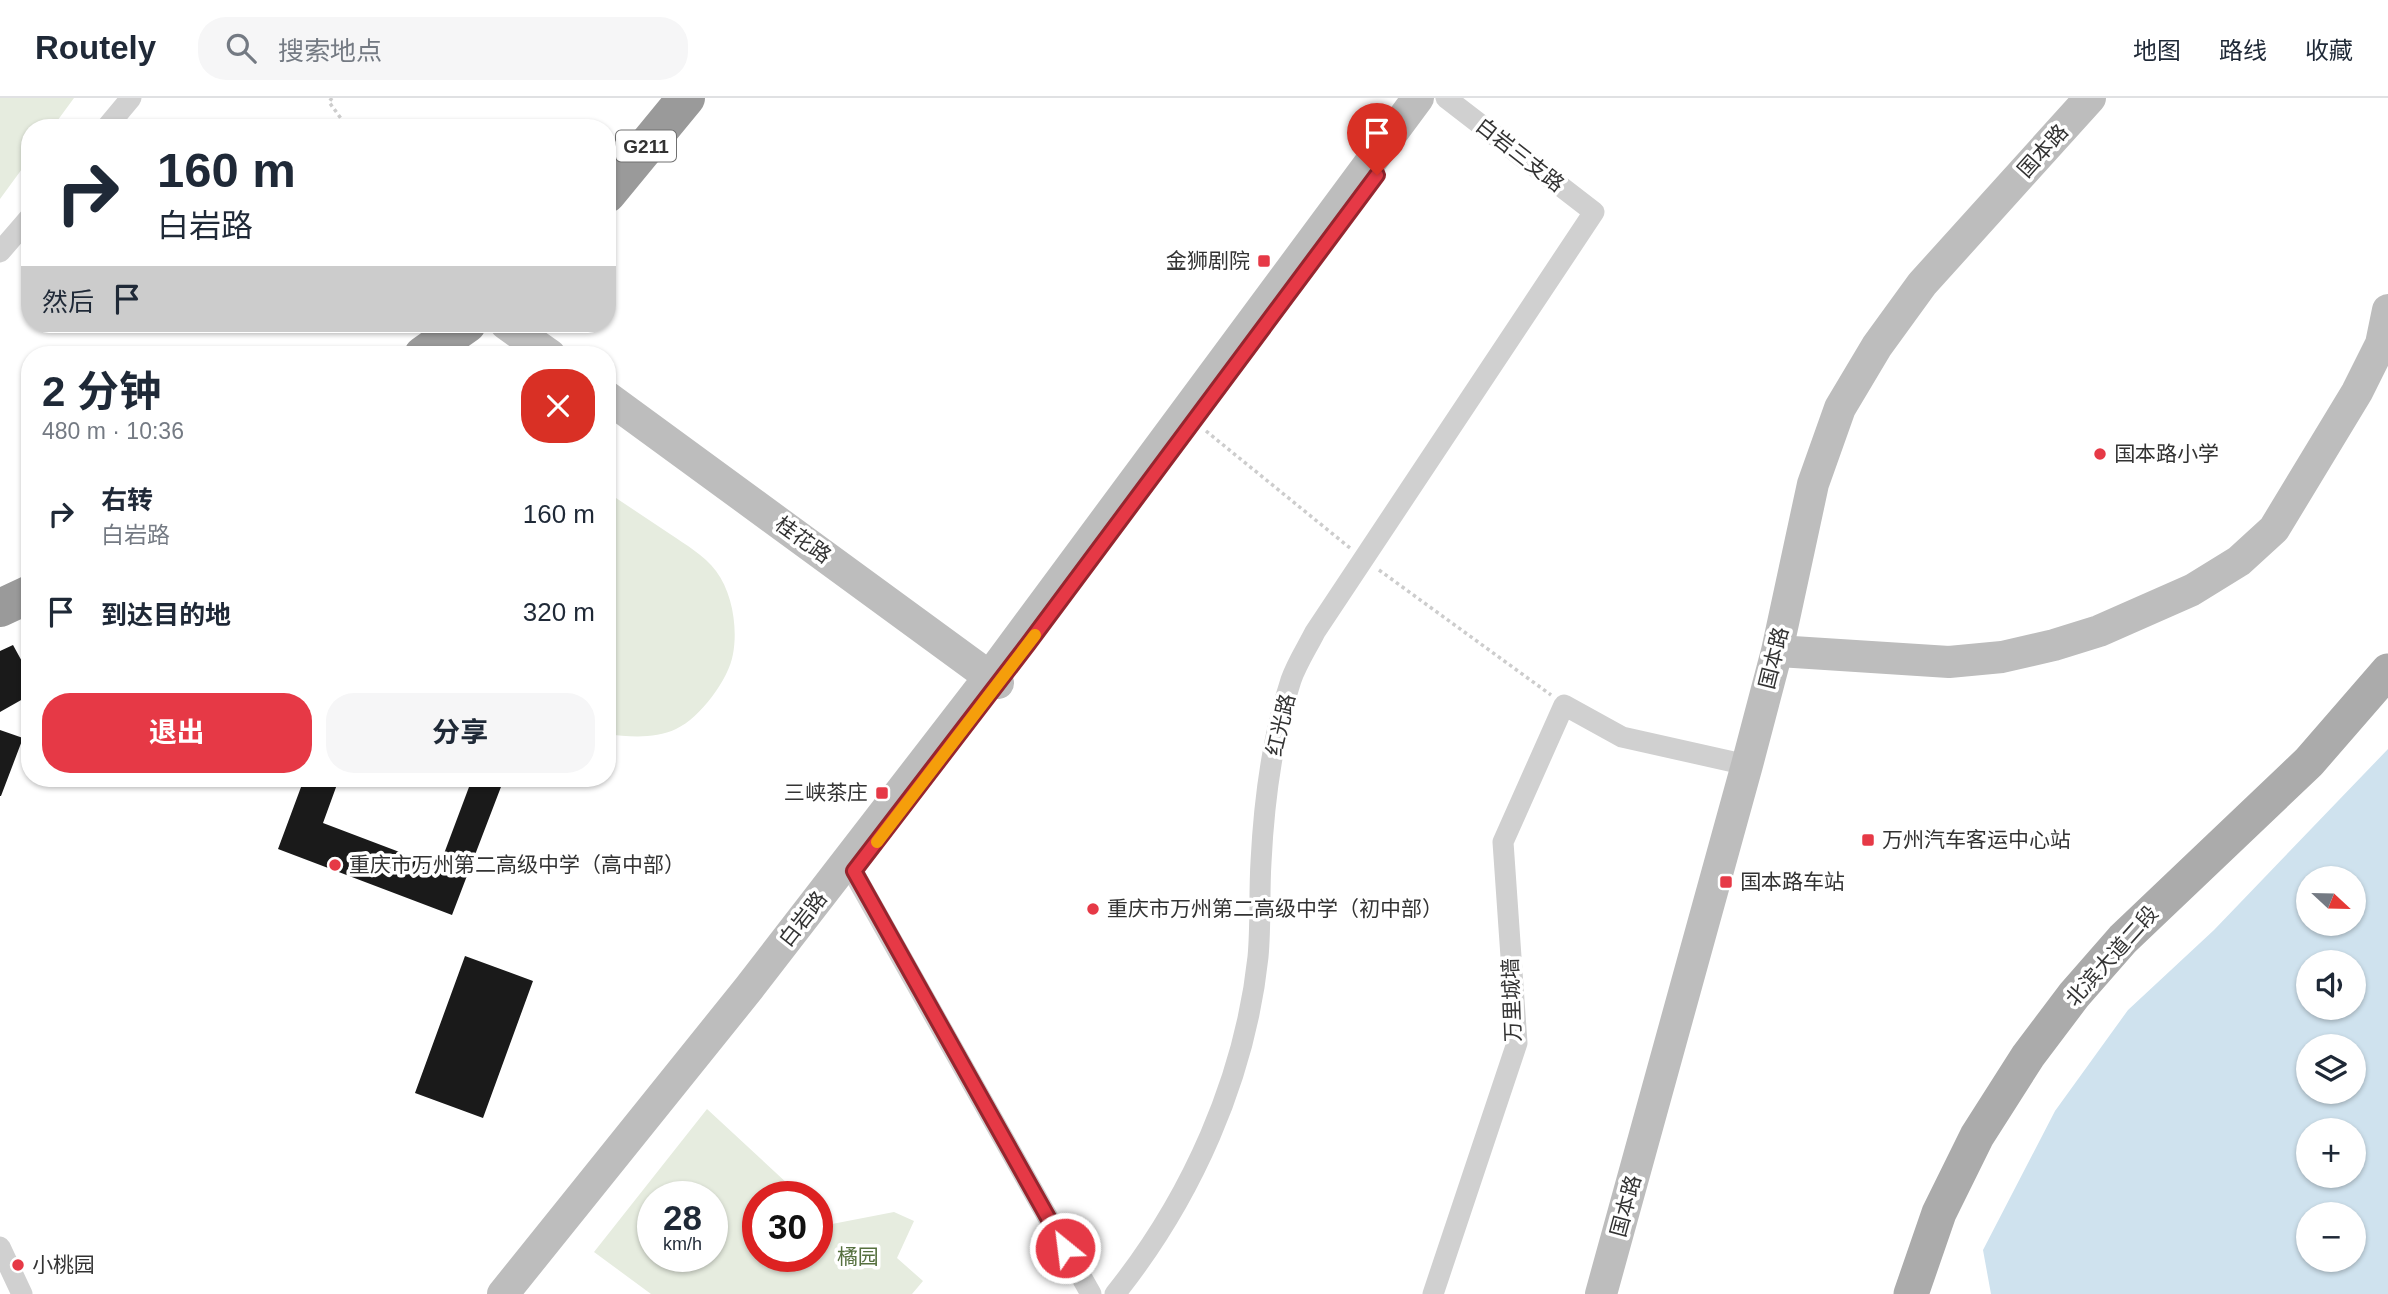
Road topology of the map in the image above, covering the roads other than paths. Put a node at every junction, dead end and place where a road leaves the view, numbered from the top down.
1 (131, 98) edge
2 (668, 98) edge
3 (686, 98) edge
4 (1418, 98) edge
5 (1435, 98) edge
6 (1446, 98) edge
7 (2090, 98) edge
8 (114, 119) edge
9 (616, 160) edge
10 (616, 183) edge
11 (1594, 212) joint
12 (21, 228) edge
13 (0, 253) edge
14 (2388, 310) edge
15 (454, 333) edge
16 (481, 333) edge
17 (519, 333) edge
18 (436, 346) edge
19 (465, 346) edge
20 (537, 346) edge
21 (616, 404) edge
22 (21, 577) edge
23 (0, 587) edge
24 (21, 598) edge
25 (0, 608) edge
26 (1777, 650) junction
27 (2388, 671) edge
28 (994, 680) junction
29 (2388, 707) edge
30 (1748, 765) junction
31 (850, 866) junction
32 (0, 1247) edge
33 (20, 1293) edge
34 (503, 1294) edge
35 (520, 1294) edge
36 (1091, 1294) edge
37 (1115, 1294) edge
38 (1433, 1294) edge
39 (1601, 1294) edge
40 (1911, 1294) edge
41 (1933, 1294) edge

1 - 8 street
2 - 9 highway, G211
3 - 10 highway, G211
4 - 28 main road, 白岩路
5 - 28 main road, 白岩路
6 - 11 street, 白岩三支路
7 - 26 main road, 国本路
11 - 37 street, 红光路
12 - 13 street
14 - 26 main road
15 - 18 highway
16 - 19 highway
17 - 20 main road
21 - 28 main road, 桂花路
22 - 23 highway
24 - 25 highway
26 - 30 main road, 国本路
27 - 40 main road, 北滨大道二段
28 - 31 main road, 白岩路
29 - 41 main road, 北滨大道二段
30 - 38 street, 万里城墙
30 - 39 main road, 国本路
31 - 34 main road, 白岩路
31 - 35 main road, 白岩路
31 - 36 street
32 - 33 street

